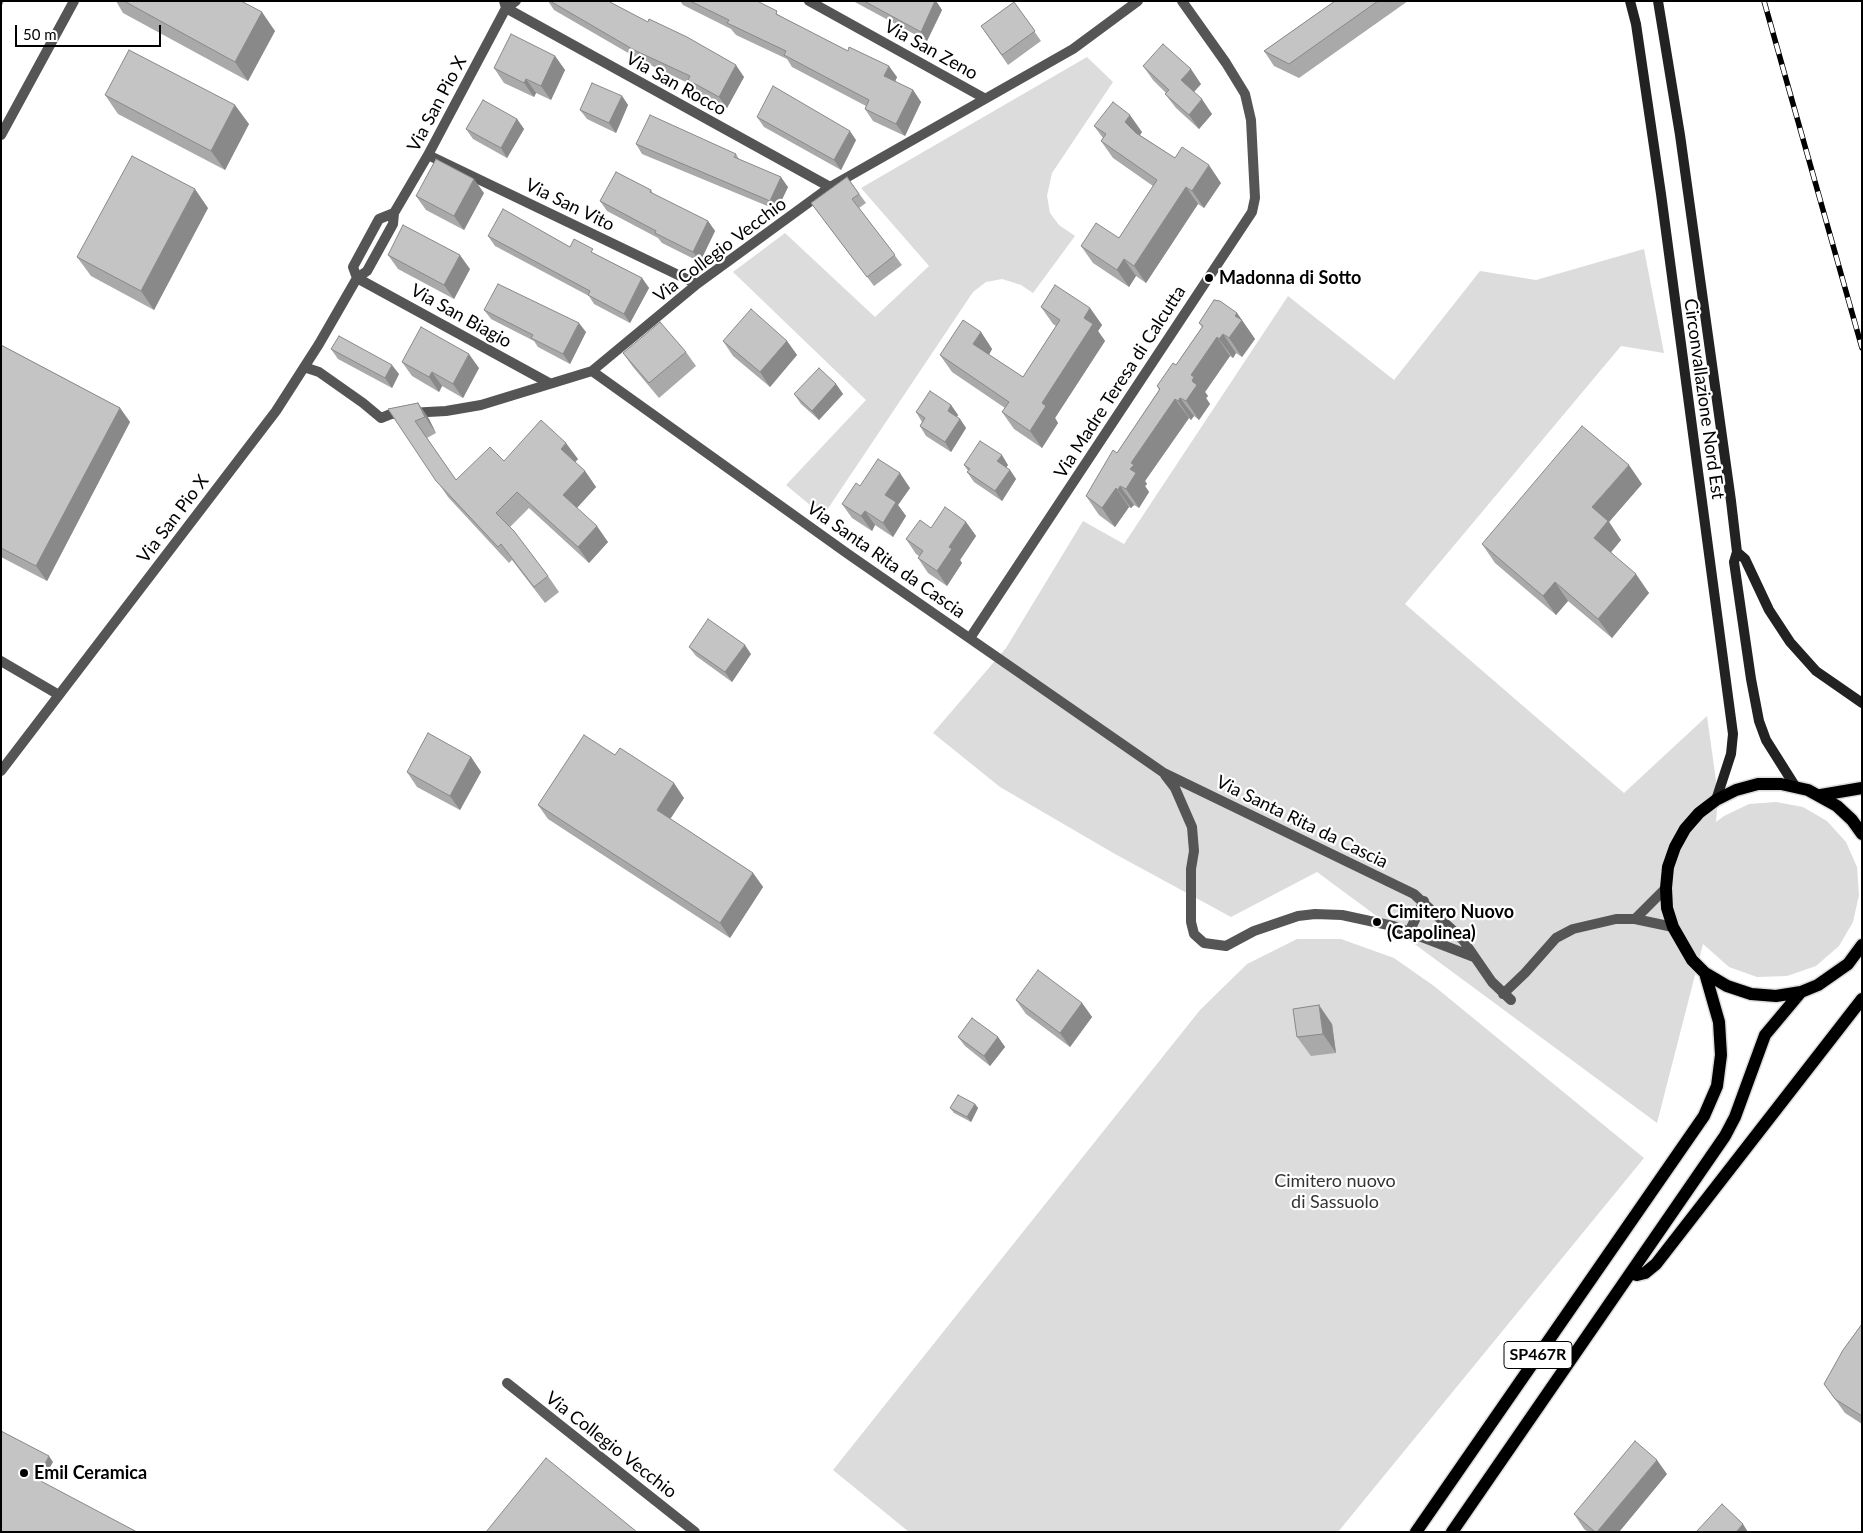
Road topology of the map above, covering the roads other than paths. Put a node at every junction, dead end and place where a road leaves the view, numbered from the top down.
1 (74, 1) edge
2 (516, 1) edge
3 (809, 1) edge
4 (1138, 1) edge
5 (1182, 1) edge
6 (1630, 1) edge
7 (1658, 1) edge
8 (505, 5) edge
9 (984, 98) junction
10 (1, 135) edge
11 (428, 155) junction
12 (830, 188) junction
13 (394, 213) junction
14 (357, 278) junction
15 (697, 284) junction
16 (304, 367) junction
17 (592, 371) junction
18 (549, 383) junction
19 (1737, 552) junction
20 (970, 638) junction
21 (1, 661) edge
22 (59, 694) junction
23 (1862, 702) edge
24 (1, 771) edge
25 (1164, 773) junction
26 (1795, 786) junction
27 (1862, 788) edge
28 (1820, 795) junction
29 (1716, 800) junction
30 (1862, 834) edge
31 (1666, 888) junction
32 (1424, 902) junction
33 (1635, 919) junction
34 (1673, 927) junction
35 (1409, 932) junction
36 (1862, 945) edge
37 (1474, 957) junction
38 (1706, 973) junction
39 (1801, 992) junction
40 (1862, 999) edge
41 (1631, 1273) junction
42 (507, 1383) dead end
43 (695, 1532) edge
44 (1416, 1532) edge
45 (1452, 1532) edge

1 - 10 street
2 - 8 street, Via San Pio X
3 - 9 street, Via San Zeno
4 - 9 street, Via Collegio Vecchio
5 - 20 street, Via Madre Teresa di Calcutta
6 - 29 main road, Circonvallazione Nord Est
7 - 19 main road, Circonvallazione Nord Est
8 - 11 street, Via San Pio X
8 - 12 street, Via San Rocco
9 - 12 street, Via Collegio Vecchio
11 - 13 street, Via San Pio X
11 - 15 street, Via San Vito
12 - 15 street, Via Collegio Vecchio
13 - 14 street, Via San Pio X
13 - 14 street, Via San Pio X
14 - 16 street, Via San Pio X
14 - 18 street, Via San Biagio
15 - 17 street, Via Collegio Vecchio
16 - 18 street, Via Collegio Vecchio
16 - 22 street, Via San Pio X
17 - 18 street, Via Collegio Vecchio
17 - 20 street, Via Santa Rita da Cascia
19 - 23 main road, Circonvallazione Nord Est
19 - 26 main road, Circonvallazione Nord Est
20 - 25 street, Via Santa Rita da Cascia
21 - 22 street
22 - 24 street, Via San Pio X
25 - 32 street, Via Santa Rita da Cascia
25 - 35 street, Via Santa Rita da Cascia
26 - 28 main road
26 - 29 main road
27 - 28 main road
28 - 30 main road
29 - 31 main road
31 - 33 street
31 - 34 main road
32 - 35 street
32 - 37 street, Via Santa Rita da Cascia
33 - 34 street, Via Santa Rita da Cascia
33 - 37 street, Via Santa Rita da Cascia
34 - 38 main road
35 - 37 street, Via Santa Rita da Cascia
36 - 39 main road
38 - 39 main road
38 - 44 main road, SP467R
39 - 41 main road, SP467R
40 - 41 main road
41 - 45 main road, SP467R
42 - 43 street, Via Collegio Vecchio

